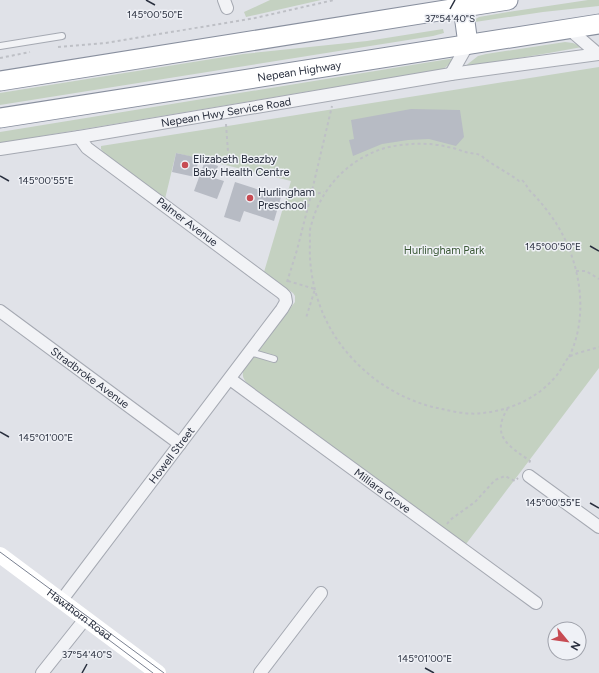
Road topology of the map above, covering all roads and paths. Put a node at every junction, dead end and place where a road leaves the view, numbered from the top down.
1 (334, 0) edge
2 (508, 0) edge
3 (463, 7) junction
4 (599, 24) edge
5 (568, 29) junction
6 (62, 36) dead end
7 (468, 44) junction
8 (0, 46) edge
9 (54, 47) dead end
10 (32, 51) dead end
11 (598, 54) edge
12 (0, 58) edge
13 (451, 74) junction
14 (0, 81) edge
15 (335, 94) junction
16 (0, 118) edge
17 (226, 124) dead end
18 (79, 137) junction
19 (0, 149) edge
20 (229, 166) dead end
21 (324, 192) junction
22 (311, 195) junction
23 (576, 271) junction
24 (599, 279) edge
25 (288, 281) junction
26 (314, 289) junction
27 (282, 293) junction
28 (0, 311) edge
29 (306, 318) dead end
30 (599, 347) edge
31 (250, 352) junction
32 (569, 357) junction
33 (274, 359) dead end
34 (230, 379) junction
35 (508, 408) junction
36 (180, 444) junction
37 (525, 473) junction
38 (599, 527) edge
39 (441, 534) junction
40 (0, 556) edge
41 (321, 593) dead end
42 (61, 601) junction
43 (536, 603) dead end
44 (85, 619) junction
45 (42, 673) edge
46 (158, 673) edge
47 (260, 673) edge

1 - 9 path
2 - 3 highway
3 - 7 highway
3 - 14 highway
4 - 5 highway, Nepean Highway
5 - 7 highway, Nepean Highway
5 - 11 street, Nepean Hwy Service Road
6 - 8 lane
7 - 13 street
7 - 16 highway, Nepean Highway
10 - 12 path
11 - 13 street, Nepean Hwy Service Road
13 - 15 street, Nepean Hwy Service Road
15 - 18 street, Nepean Hwy Service Road
15 - 22 path
17 - 20 path
18 - 19 street, Nepean Hwy Service Road
18 - 27 street, Palmer Avenue
21 - 22 path
21 - 23 path
21 - 26 path
22 - 25 path
23 - 24 path
23 - 32 path
25 - 26 path
25 - 27 path
26 - 29 path
26 - 35 path
27 - 31 street, Howell Street
28 - 36 street, Stradbroke Avenue
30 - 32 path
31 - 33 lane
31 - 34 street, Howell Street
32 - 35 path
34 - 36 street, Howell Street
34 - 39 street, Milliara Grove
35 - 37 path
36 - 42 street, Howell Street
37 - 38 street
37 - 39 path
39 - 43 street, Milliara Grove
40 - 42 main road, Hawthorn Road
41 - 47 street
42 - 44 main road, Hawthorn Road
44 - 45 street
44 - 46 main road, Hawthorn Road

